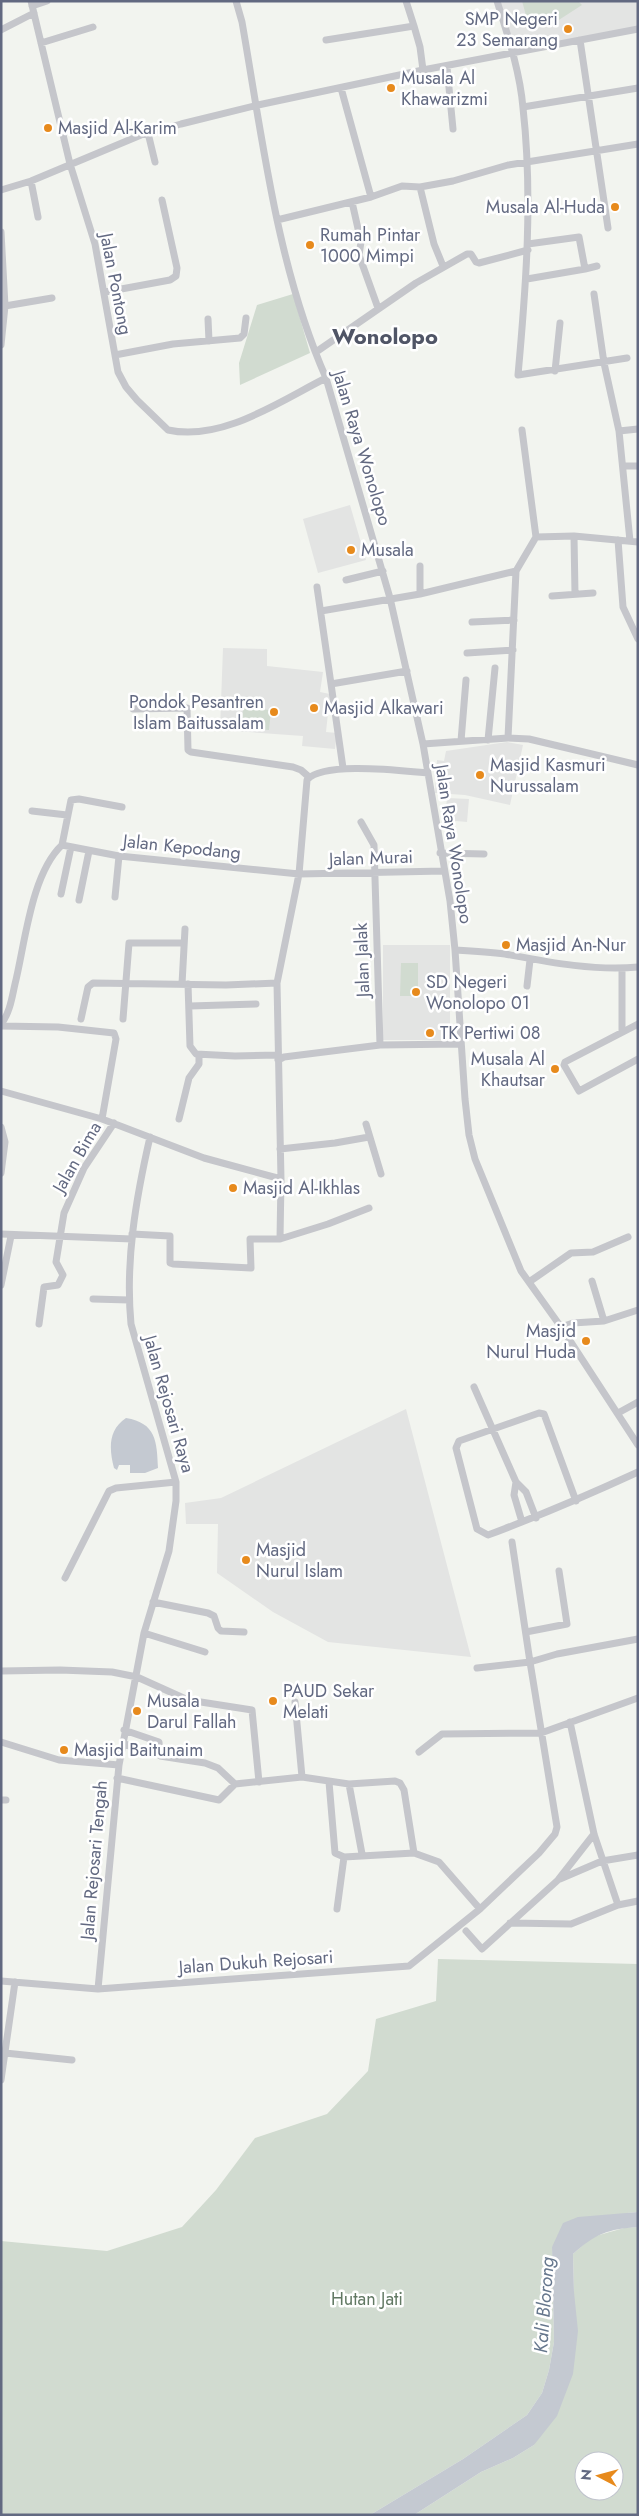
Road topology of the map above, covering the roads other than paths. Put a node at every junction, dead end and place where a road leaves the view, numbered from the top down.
1 (47, 1) edge
2 (236, 1) edge
3 (406, 1) edge
4 (497, 1) edge
5 (32, 7) edge
6 (414, 26) junction
7 (93, 27) dead end
8 (638, 29) edge
9 (1, 30) edge
10 (326, 40) dead end
11 (580, 40) junction
12 (41, 43) junction
13 (513, 53) junction
14 (447, 67) junction
15 (423, 70) junction
16 (341, 88) junction
17 (638, 88) edge
18 (588, 96) junction
19 (258, 105) junction
20 (523, 107) junction
21 (453, 129) dead end
22 (148, 133) junction
23 (638, 144) edge
24 (596, 150) junction
25 (155, 162) dead end
26 (527, 162) junction
27 (70, 164) junction
28 (31, 181) junction
29 (420, 187) junction
30 (1, 190) edge
31 (371, 197) junction
32 (162, 200) dead end
33 (352, 202) junction
34 (38, 217) dead end
35 (277, 220) junction
36 (608, 228) dead end
37 (1, 232) edge
38 (528, 247) junction
39 (444, 266) junction
40 (596, 266) dead end
41 (585, 268) junction
42 (527, 278) junction
43 (105, 292) junction
44 (594, 294) dead end
45 (52, 298) dead end
46 (4, 300) edge
47 (378, 308) junction
48 (246, 318) dead end
49 (208, 319) dead end
50 (560, 323) dead end
51 (209, 341) junction
52 (1, 345) edge
53 (316, 352) junction
54 (115, 355) junction
55 (626, 358) dead end
56 (604, 363) junction
57 (555, 370) junction
58 (326, 378) junction
59 (638, 429) edge
60 (522, 430) dead end
61 (619, 431) junction
62 (624, 466) junction
63 (638, 466) edge
64 (536, 536) junction
65 (574, 536) junction
66 (618, 540) junction
67 (634, 542) edge
68 (420, 566) dead end
69 (383, 571) junction
70 (516, 571) junction
71 (346, 580) dead end
72 (317, 586) dead end
73 (593, 593) dead end
74 (420, 594) junction
75 (575, 594) junction
76 (552, 596) dead end
77 (390, 598) junction
78 (321, 611) junction
79 (514, 620) junction
80 (472, 622) dead end
81 (636, 637) edge
82 (513, 650) junction
83 (467, 653) dead end
84 (495, 668) dead end
85 (407, 671) junction
86 (466, 680) dead end
87 (331, 684) junction
88 (134, 709) dead end
89 (508, 738) junction
90 (488, 740) junction
91 (461, 742) junction
92 (423, 744) junction
93 (638, 765) edge
94 (343, 768) junction
95 (428, 773) junction
96 (309, 778) junction
97 (122, 807) dead end
98 (32, 811) dead end
99 (67, 815) junction
100 (361, 822) dead end
101 (62, 845) junction
102 (71, 847) junction
103 (89, 851) junction
104 (440, 853) junction
105 (484, 854) dead end
106 (119, 856) junction
107 (444, 871) junction
108 (376, 873) junction
109 (300, 874) junction
110 (61, 894) dead end
111 (115, 897) dead end
112 (78, 900) dead end
113 (185, 929) dead end
114 (184, 943) junction
115 (455, 950) junction
116 (530, 960) junction
117 (638, 967) edge
118 (622, 968) junction
119 (124, 983) junction
120 (277, 983) junction
121 (185, 984) junction
122 (527, 986) dead end
123 (256, 1004) dead end
124 (190, 1006) junction
125 (81, 1019) dead end
126 (123, 1019) dead end
127 (638, 1024) edge
128 (1, 1025) edge
129 (622, 1032) junction
130 (460, 1044) junction
131 (380, 1045) junction
132 (198, 1055) junction
133 (278, 1058) junction
134 (638, 1059) edge
135 (1, 1091) edge
136 (179, 1118) dead end
137 (102, 1119) junction
138 (114, 1123) junction
139 (366, 1124) dead end
140 (1, 1126) edge
141 (150, 1137) junction
142 (369, 1137) junction
143 (280, 1150) junction
144 (1, 1174) edge
145 (381, 1174) dead end
146 (281, 1179) junction
147 (369, 1208) dead end
148 (1, 1234) edge
149 (11, 1236) junction
150 (59, 1236) junction
151 (132, 1236) junction
152 (628, 1237) dead end
153 (280, 1238) junction
154 (3, 1260) edge
155 (592, 1281) dead end
156 (529, 1282) junction
157 (1, 1285) edge
158 (93, 1299) dead end
159 (129, 1300) junction
160 (638, 1310) edge
161 (604, 1321) junction
162 (39, 1324) dead end
163 (561, 1327) junction
164 (474, 1387) dead end
165 (638, 1402) edge
166 (618, 1413) junction
167 (492, 1429) junction
168 (638, 1445) edge
169 (638, 1472) edge
170 (176, 1482) junction
171 (516, 1482) junction
172 (576, 1501) junction
173 (536, 1518) junction
174 (522, 1522) junction
175 (512, 1542) dead end
176 (559, 1571) dead end
177 (65, 1578) dead end
178 (153, 1602) junction
179 (244, 1632) dead end
180 (526, 1632) junction
181 (144, 1633) junction
182 (638, 1639) edge
183 (205, 1652) dead end
184 (530, 1662) junction
185 (477, 1668) dead end
186 (1, 1671) edge
187 (137, 1676) junction
188 (638, 1698) edge
189 (295, 1702) dead end
190 (570, 1722) junction
191 (124, 1730) junction
192 (542, 1733) junction
193 (1, 1742) edge
194 (123, 1743) junction
195 (138, 1750) dead end
196 (419, 1752) dead end
197 (118, 1765) junction
198 (302, 1777) junction
199 (117, 1778) junction
200 (259, 1782) junction
201 (329, 1782) junction
202 (235, 1784) junction
203 (350, 1784) junction
204 (594, 1834) junction
205 (414, 1853) junction
206 (362, 1854) junction
207 (638, 1855) edge
208 (344, 1857) junction
209 (602, 1862) junction
210 (558, 1880) junction
211 (638, 1901) edge
212 (618, 1905) junction
213 (337, 1908) dead end
214 (480, 1909) junction
215 (510, 1923) junction
216 (466, 1932) dead end
217 (1, 1981) edge
218 (15, 1982) junction
219 (98, 1989) junction
220 (5, 2053) junction
221 (72, 2060) dead end
222 (1, 2080) edge

1 - 5 street
2 - 19 street, Jalan Raya Wonolopo
3 - 6 street
4 - 13 street
5 - 9 street
5 - 12 street, Jalan Pontong
6 - 10 street
6 - 15 street
7 - 12 street
8 - 11 street
11 - 13 street
11 - 18 street
12 - 27 street, Jalan Pontong
13 - 14 street
13 - 20 street
14 - 15 street
14 - 21 street
15 - 16 street
16 - 19 street
16 - 31 street
17 - 18 street
18 - 20 street
18 - 24 street
19 - 22 street
19 - 35 street, Jalan Raya Wonolopo
20 - 26 street
22 - 25 street
22 - 27 street
23 - 24 street
24 - 26 street
24 - 36 street
26 - 29 street
26 - 38 street
27 - 28 street
27 - 43 street, Jalan Pontong
28 - 30 street
28 - 34 street
29 - 31 street
29 - 39 street
31 - 33 street
32 - 43 street
33 - 35 street
33 - 47 street
35 - 53 street, Jalan Raya Wonolopo
37 - 46 street
38 - 39 street
38 - 41 street
38 - 42 street
39 - 47 street
40 - 41 street
41 - 42 street
42 - 57 street
43 - 54 street, Jalan Pontong
44 - 56 street
45 - 46 street
46 - 52 street
47 - 53 street
48 - 51 street, Jalan Pontong
49 - 51 street
50 - 57 street
51 - 54 street, Jalan Pontong
53 - 58 street, Jalan Raya Wonolopo
54 - 58 street
55 - 56 street
56 - 57 street
56 - 61 street
58 - 69 street, Jalan Raya Wonolopo
59 - 61 street
60 - 64 street
61 - 62 street
62 - 63 street
62 - 67 street
64 - 65 street
64 - 70 street
65 - 66 street
65 - 75 street
66 - 67 street
66 - 81 street
68 - 74 street
69 - 71 street
69 - 77 street, Jalan Raya Wonolopo
70 - 74 street
70 - 79 street
72 - 78 street
73 - 75 street
74 - 77 street
75 - 76 street
77 - 78 street
77 - 85 street, Jalan Raya Wonolopo
78 - 87 street
79 - 80 street
79 - 82 street
82 - 83 street
82 - 89 street
84 - 90 street
85 - 87 street
85 - 92 street, Jalan Raya Wonolopo
86 - 91 street
87 - 94 street
88 - 96 street
89 - 90 street
89 - 93 street
90 - 91 street
91 - 92 street
92 - 95 street, Jalan Raya Wonolopo
94 - 95 street
94 - 96 street
95 - 104 street, Jalan Raya Wonolopo
96 - 109 street
97 - 99 street
98 - 99 street
99 - 101 street
100 - 108 street, Jalan Jalak
101 - 102 street, Jalan Kepodang
101 - 128 street
102 - 103 street, Jalan Kepodang
102 - 110 street
103 - 106 street, Jalan Kepodang
103 - 112 street
104 - 105 street
104 - 107 street, Jalan Raya Wonolopo
106 - 109 street, Jalan Kepodang
106 - 111 street
107 - 108 street, Jalan Murai
107 - 115 street, Jalan Raya Wonolopo
108 - 109 street, Jalan Murai
108 - 131 street, Jalan Jalak
109 - 120 street
113 - 114 street
114 - 119 street
114 - 121 street
115 - 116 street
115 - 130 street, Jalan Raya Wonolopo
116 - 118 street
116 - 122 street
117 - 118 street
118 - 129 street
119 - 121 street
119 - 125 street
119 - 126 street
120 - 121 street
120 - 133 street
121 - 124 street
123 - 124 street
124 - 132 street
127 - 129 street
128 - 137 street
129 - 134 street
130 - 131 street
130 - 156 street, Jalan Raya Wonolopo
131 - 133 street
132 - 133 street
132 - 136 street
133 - 143 street
135 - 137 street
137 - 138 street
138 - 141 street
138 - 150 street, Jalan Bima
139 - 142 street
140 - 144 street
141 - 146 street
141 - 151 street, Jalan Rejosari Raya
142 - 143 street
142 - 145 street
143 - 146 street
146 - 153 street
147 - 153 street
148 - 149 street
149 - 150 street
149 - 154 street
150 - 151 street
150 - 162 street, Jalan Bima
151 - 153 street
151 - 159 street, Jalan Rejosari Raya
152 - 156 street
154 - 157 street
155 - 161 street
156 - 163 street, Jalan Raya Wonolopo
158 - 159 street
159 - 170 street, Jalan Rejosari Raya
160 - 161 street
161 - 163 street
163 - 166 street, Jalan Raya Wonolopo
164 - 167 street
165 - 166 street
166 - 168 street, Jalan Raya Wonolopo
167 - 171 street
167 - 172 street
167 - 174 street
169 - 172 street
170 - 177 street
170 - 178 street, Jalan Rejosari Raya
171 - 173 street
171 - 174 street
172 - 173 street
173 - 174 street
175 - 180 street, Jalan Dukuh Rejosari
176 - 180 street
178 - 179 street
178 - 181 street, Jalan Rejosari Raya
180 - 184 street, Jalan Dukuh Rejosari
181 - 183 street
181 - 187 street, Jalan Rejosari Raya
182 - 184 street
184 - 185 street
184 - 192 street, Jalan Dukuh Rejosari
186 - 187 street
187 - 191 street, Jalan Rejosari Tengah
187 - 200 street
188 - 190 street
189 - 198 street
190 - 192 street
190 - 204 street
191 - 194 street, Jalan Rejosari Tengah
191 - 202 street
192 - 196 street
192 - 214 street, Jalan Dukuh Rejosari
193 - 197 street
194 - 195 street
194 - 197 street, Jalan Rejosari Tengah
197 - 199 street, Jalan Rejosari Tengah
198 - 200 street
198 - 201 street
199 - 202 street
199 - 219 street, Jalan Rejosari Tengah
200 - 202 street
201 - 203 street
201 - 208 street
203 - 205 street
203 - 206 street
204 - 209 street
204 - 210 street
205 - 206 street
205 - 214 street
206 - 208 street
207 - 209 street
208 - 213 street
209 - 210 street
209 - 212 street
210 - 215 street
211 - 212 street
212 - 215 street
214 - 219 street, Jalan Dukuh Rejosari
215 - 216 street
217 - 218 street, Jalan Dukuh Rejosari
218 - 219 street, Jalan Dukuh Rejosari
218 - 220 street
220 - 221 street
220 - 222 street

